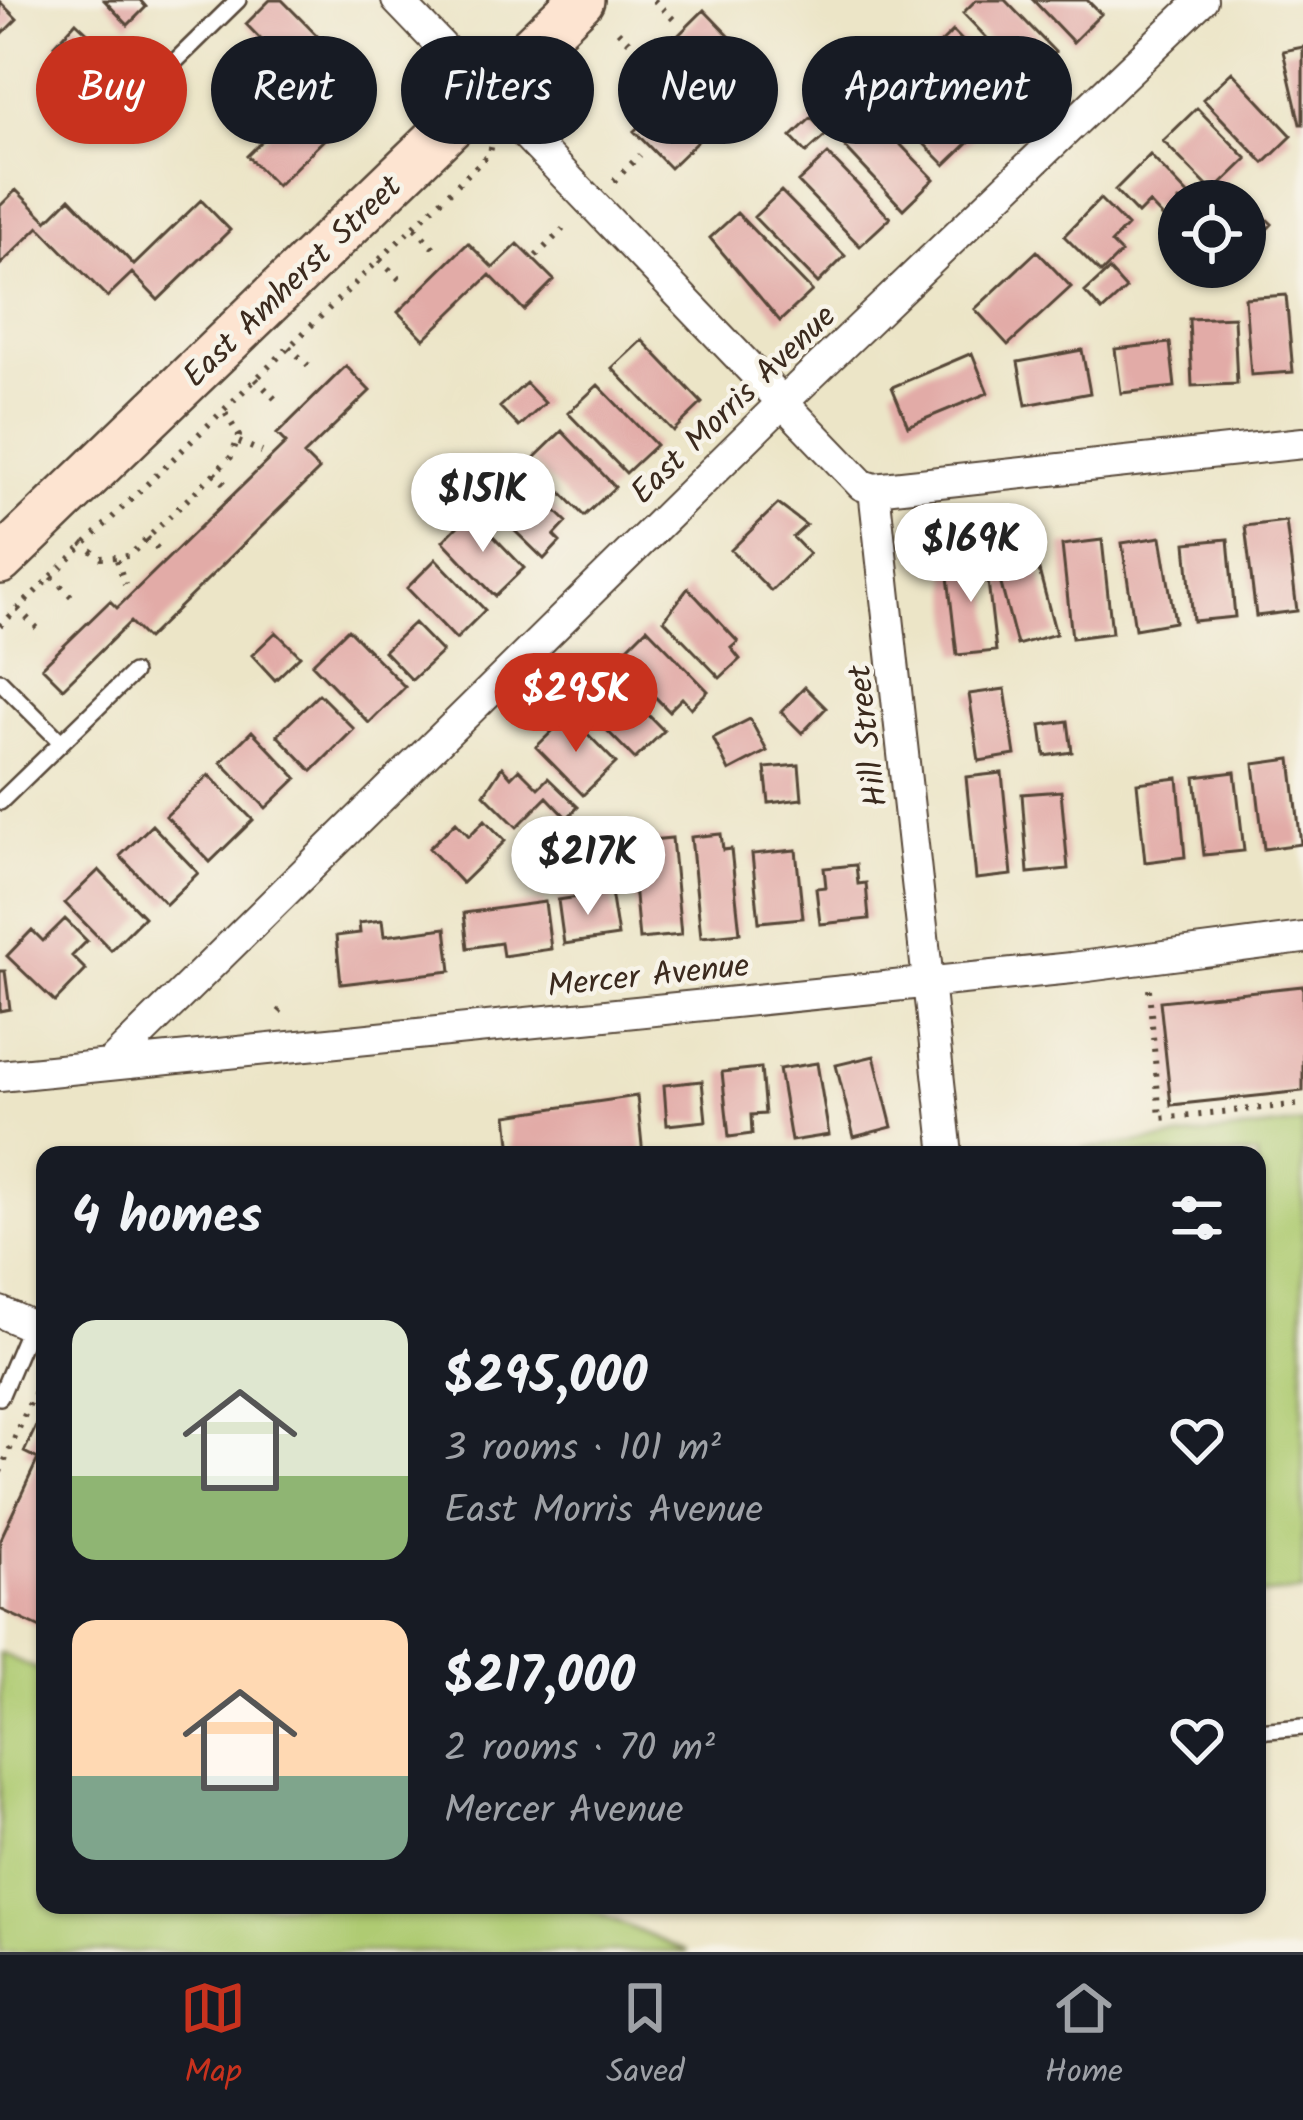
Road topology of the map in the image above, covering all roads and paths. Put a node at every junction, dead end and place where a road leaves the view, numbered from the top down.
1 (238, 0) edge
2 (397, 0) edge
3 (581, 0) edge
4 (655, 0) edge
5 (1202, 0) edge
6 (674, 20) dead end
7 (618, 31) dead end
8 (432, 36) edge
9 (544, 36) edge
10 (623, 36) edge
11 (187, 50) edge
12 (432, 144) edge
13 (492, 144) edge
14 (536, 144) edge
15 (640, 155) dead end
16 (614, 181) dead end
17 (414, 227) junction
18 (562, 229) dead end
19 (437, 251) dead end
20 (536, 256) dead end
21 (380, 260) junction
22 (403, 284) dead end
23 (289, 347) junction
24 (314, 371) dead end
25 (256, 379) junction
26 (214, 398) dead end
27 (782, 402) junction
28 (280, 404) dead end
29 (224, 410) junction
30 (238, 442) junction
31 (1303, 442) edge
32 (262, 452) dead end
33 (214, 473) junction
34 (226, 485) dead end
35 (874, 489) junction
36 (182, 505) junction
37 (193, 516) dead end
38 (74, 534) dead end
39 (147, 538) junction
40 (84, 545) junction
41 (158, 550) dead end
42 (117, 560) junction
43 (0, 561) edge
44 (52, 576) junction
45 (125, 584) dead end
46 (75, 600) dead end
47 (18, 608) junction
48 (0, 626) edge
49 (41, 632) dead end
50 (133, 673) dead end
51 (0, 681) edge
52 (62, 742) junction
53 (0, 802) edge
54 (1303, 938) edge
55 (931, 982) junction
56 (1149, 984) dead end
57 (286, 1004) dead end
58 (279, 1012) dead end
59 (111, 1063) junction
60 (0, 1076) edge
61 (1303, 1104) edge
62 (946, 1146) edge
63 (0, 1312) edge
64 (36, 1328) edge
65 (36, 1333) edge
66 (36, 1389) edge
67 (0, 1397) edge
68 (0, 1472) edge
69 (1303, 1727) edge
70 (1266, 1730) edge

1 - 11 lane
2 - 8 street
3 - 9 street, East Amherst Street
4 - 6 path
5 - 27 street, East Morris Avenue
7 - 10 path
12 - 43 street, East Amherst Street
13 - 17 path, East Amherst Street
14 - 27 street
15 - 16 path
17 - 19 path
17 - 21 path, East Amherst Street
18 - 20 path
21 - 22 path
21 - 23 path, East Amherst Street
23 - 24 path
23 - 25 path, East Amherst Street
25 - 28 path
25 - 29 path, East Amherst Street
26 - 29 path
27 - 35 street
27 - 59 street, East Morris Avenue
29 - 30 path
29 - 40 path, East Amherst Street
30 - 32 path
30 - 33 path
31 - 35 street
33 - 34 path
33 - 36 path
35 - 55 street, Hill Street
36 - 37 path
36 - 39 path
38 - 40 path
39 - 41 path
39 - 42 path
40 - 42 path
40 - 44 path, East Amherst Street
42 - 45 path
44 - 46 path
44 - 47 path, East Amherst Street
47 - 48 path, East Amherst Street
47 - 49 path
50 - 52 lane
51 - 52 lane
52 - 53 lane
54 - 55 street, Mercer Avenue
55 - 59 street, Mercer Avenue
55 - 62 street, Hill Street
56 - 61 path
57 - 58 path
59 - 60 street, Mercer Avenue
63 - 64 street
65 - 67 lane
66 - 68 path
69 - 70 lane

